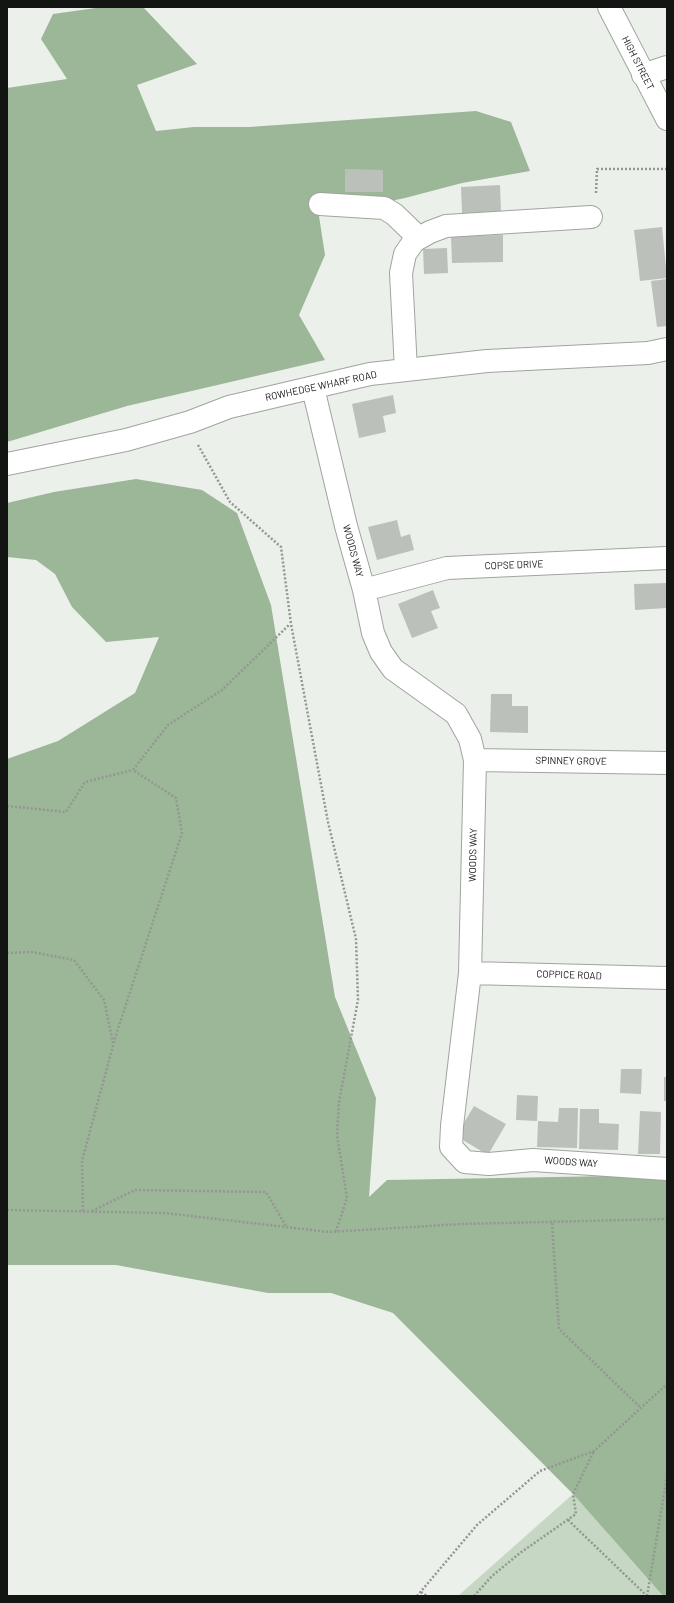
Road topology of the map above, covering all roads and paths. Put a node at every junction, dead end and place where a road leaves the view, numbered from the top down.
1 (609, 7) edge
2 (667, 67) edge
3 (643, 75) junction
4 (667, 119) edge
5 (667, 169) edge
6 (320, 204) dead end
7 (591, 217) joint
8 (418, 238) junction
9 (667, 349) edge
10 (406, 370) junction
11 (313, 388) junction
12 (190, 422) junction
13 (7, 464) edge
14 (667, 558) edge
15 (364, 590) junction
16 (291, 624) junction
17 (475, 760) junction
18 (667, 762) edge
19 (133, 770) junction
20 (7, 806) edge
21 (7, 953) edge
22 (470, 972) junction
23 (667, 978) edge
24 (113, 1045) junction
25 (667, 1169) edge
26 (7, 1210) edge
27 (82, 1211) junction
28 (91, 1211) junction
29 (667, 1219) edge
30 (552, 1223) junction
31 (286, 1227) junction
32 (336, 1231) junction
33 (667, 1384) edge
34 (641, 1408) junction
35 (594, 1451) junction
36 (667, 1476) edge
37 (568, 1520) junction
38 (421, 1592) junction
39 (417, 1596) edge
40 (427, 1596) edge
41 (474, 1596) edge
42 (646, 1596) edge

1 - 3 street, HIGH STREET
2 - 3 street
3 - 4 street, HIGH STREET
5 - 7 path
6 - 8 street
7 - 8 street
8 - 10 street
9 - 10 street, ROWHEDGE WHARF ROAD
10 - 11 street, ROWHEDGE WHARF ROAD
11 - 12 street, ROWHEDGE WHARF ROAD
11 - 15 street, WOODS WAY
12 - 13 street, ROWHEDGE WHARF ROAD
12 - 16 path
14 - 15 street, COPSE DRIVE
15 - 17 street, WOODS WAY
16 - 19 path
16 - 32 path
17 - 18 street, SPINNEY GROVE
17 - 22 street, WOODS WAY
19 - 20 path
19 - 24 path
21 - 24 path
22 - 23 street, COPPICE ROAD
22 - 25 street, WOODS WAY
24 - 27 path
26 - 27 path
27 - 28 path
28 - 31 path
28 - 31 path
29 - 30 path
30 - 32 path
30 - 34 path
31 - 32 path
33 - 34 path
34 - 35 path
35 - 37 path
35 - 38 path
36 - 42 path
37 - 41 path
37 - 42 path
38 - 39 path
38 - 40 path

